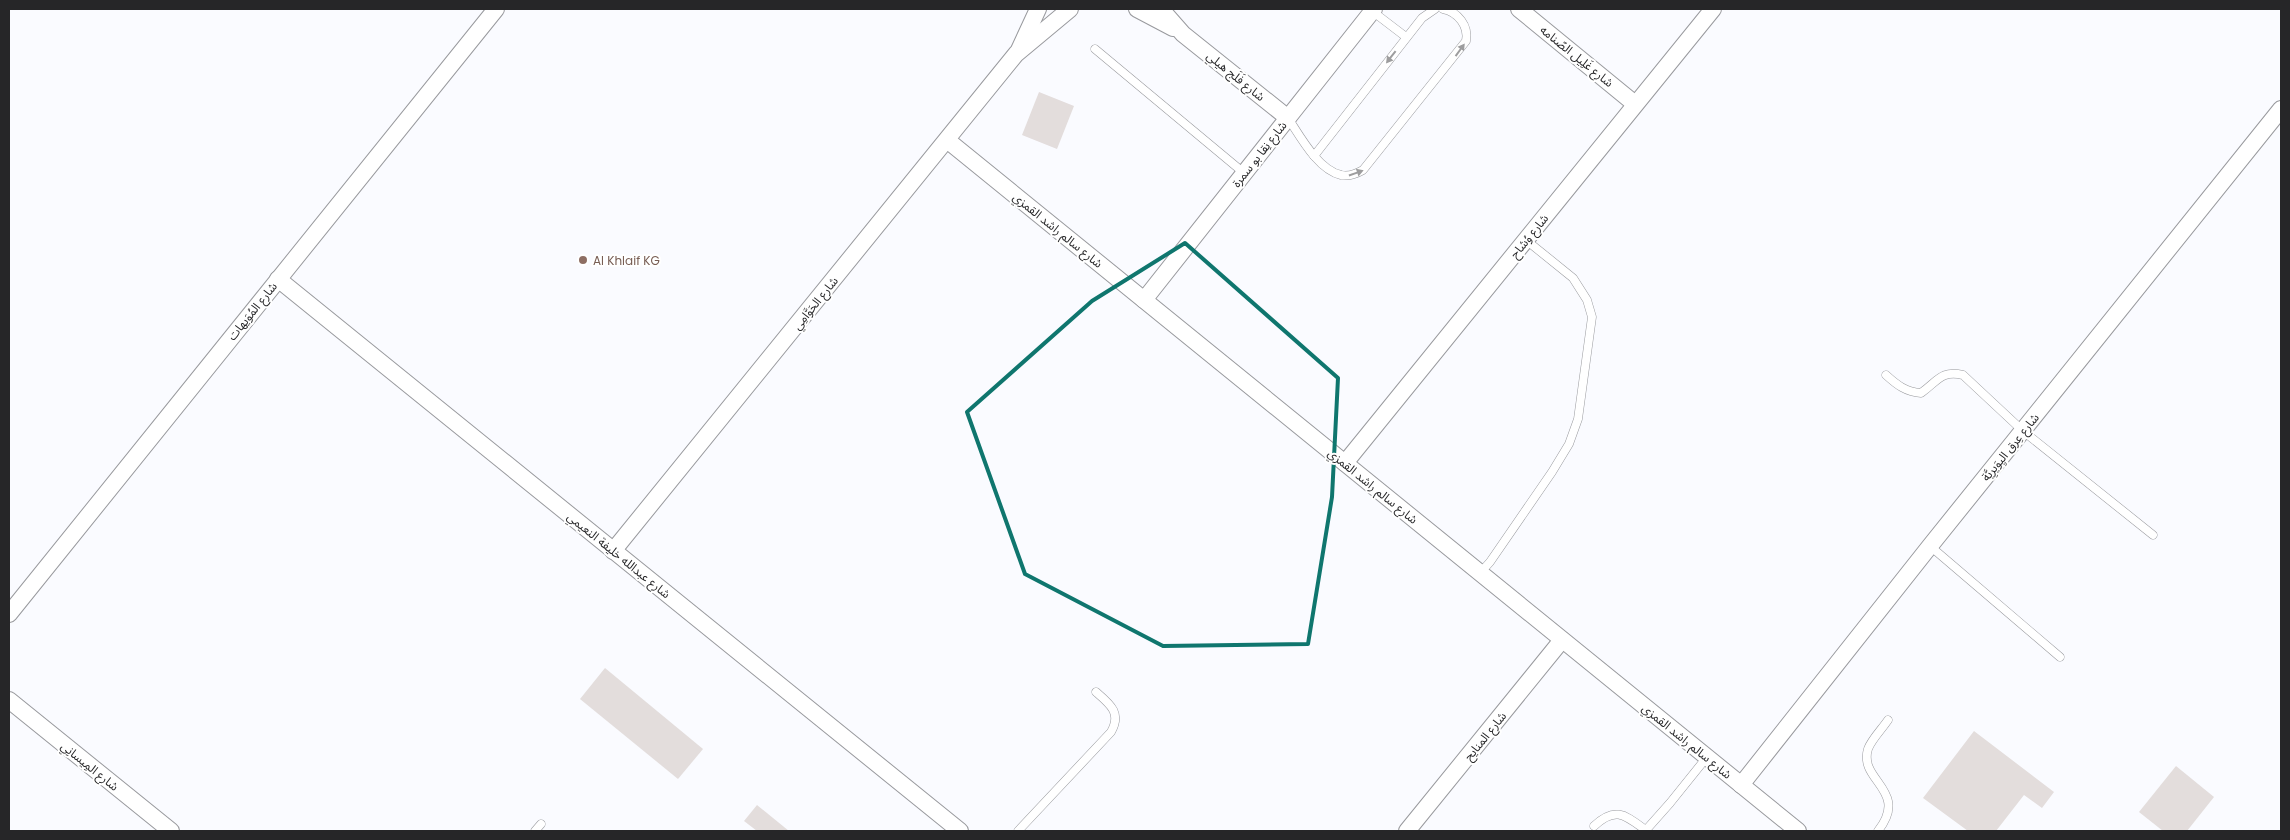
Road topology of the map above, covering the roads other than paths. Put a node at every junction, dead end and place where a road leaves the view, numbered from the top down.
1 (496, 9) edge
2 (1038, 9) edge
3 (1070, 9) edge
4 (1137, 9) edge
5 (1161, 9) edge
6 (1435, 9) edge
7 (1443, 9) edge
8 (1519, 9) edge
9 (1713, 9) edge
10 (1373, 10) edge
11 (1183, 34) junction
12 (1406, 37) junction
13 (1095, 50) dead end
14 (1016, 54) junction
15 (1635, 104) junction
16 (2281, 109) edge
17 (1288, 118) junction
18 (947, 140) junction
19 (1314, 156) junction
20 (1244, 173) junction
21 (1526, 240) junction
22 (278, 279) junction
23 (1144, 300) junction
24 (1886, 375) dead end
25 (2023, 432) junction
26 (1345, 463) junction
27 (2152, 535) dead end
28 (1930, 546) junction
29 (613, 551) junction
30 (1480, 573) junction
31 (9, 614) edge
32 (1562, 640) junction
33 (2060, 657) dead end
34 (1096, 692) dead end
35 (9, 700) edge
36 (1888, 720) dead end
37 (1706, 757) junction
38 (1741, 785) junction
39 (541, 824) dead end
40 (1594, 826) dead end
41 (1880, 828) edge
42 (171, 831) edge
43 (535, 831) edge
44 (960, 831) edge
45 (1018, 831) edge
46 (1407, 831) edge
47 (1646, 831) edge
48 (1798, 831) edge
49 (1890, 831) edge

1 - 22 street, شارع المُوَيهات
2 - 14 street, شارع الحَوَّامِي
3 - 14 street, شارع الحَوَّامِي
4 - 11 street, شارع فَلَج هيلي
5 - 11 street, شارع فَلَج هيلي
6 - 12 lane
19 -> 7 lane
8 - 15 street, شارع غَلِيل الصّنامه
9 - 15 street, شارع وُشاح
10 - 12 lane
10 - 17 street, شارع نِقا بو سمرة
11 - 17 street, شارع فَلَج هيلي
12 -> 19 lane
13 - 20 lane
14 - 18 street, شارع الحَوَّامِي
15 - 21 street, شارع وُشاح
16 - 25 street, شارع عِرق اليِوَيرِيَّة
17 - 19 lane
17 - 20 street, شارع نِقا بو سمرة
18 - 23 street, شارع سالم راشد القمزي
18 - 29 street, شارع الحَوَّامِي
20 - 23 street, شارع نِقا بو سمرة
21 - 26 street, شارع وُشاح
21 - 30 lane
22 - 29 street, شارع عبدالله خليفة النعيمي
22 - 31 street, شارع المُوَيهات
23 - 26 street, شارع سالم راشد القمزي
24 - 25 lane
25 - 27 lane
25 - 28 street, شارع عِرق اليِوَيرِيَّة
26 - 30 street, شارع سالم راشد القمزي
28 - 33 lane
28 - 38 street, شارع عِرق اليِوَيرِيَّة
29 - 44 street, شارع عبدالله خليفة النعيمي
30 - 32 street, شارع سالم راشد القمزي
32 - 37 street, شارع سالم راشد القمزي
32 - 46 street, شارع المنايح
34 - 45 lane
35 - 42 street, شارع المِيسانِي
36 - 41 lane
37 - 38 street, شارع سالم راشد القمزي
37 - 47 lane
38 - 48 street, شارع سالم راشد القمزي
39 - 43 lane
40 - 47 lane
41 - 49 lane

